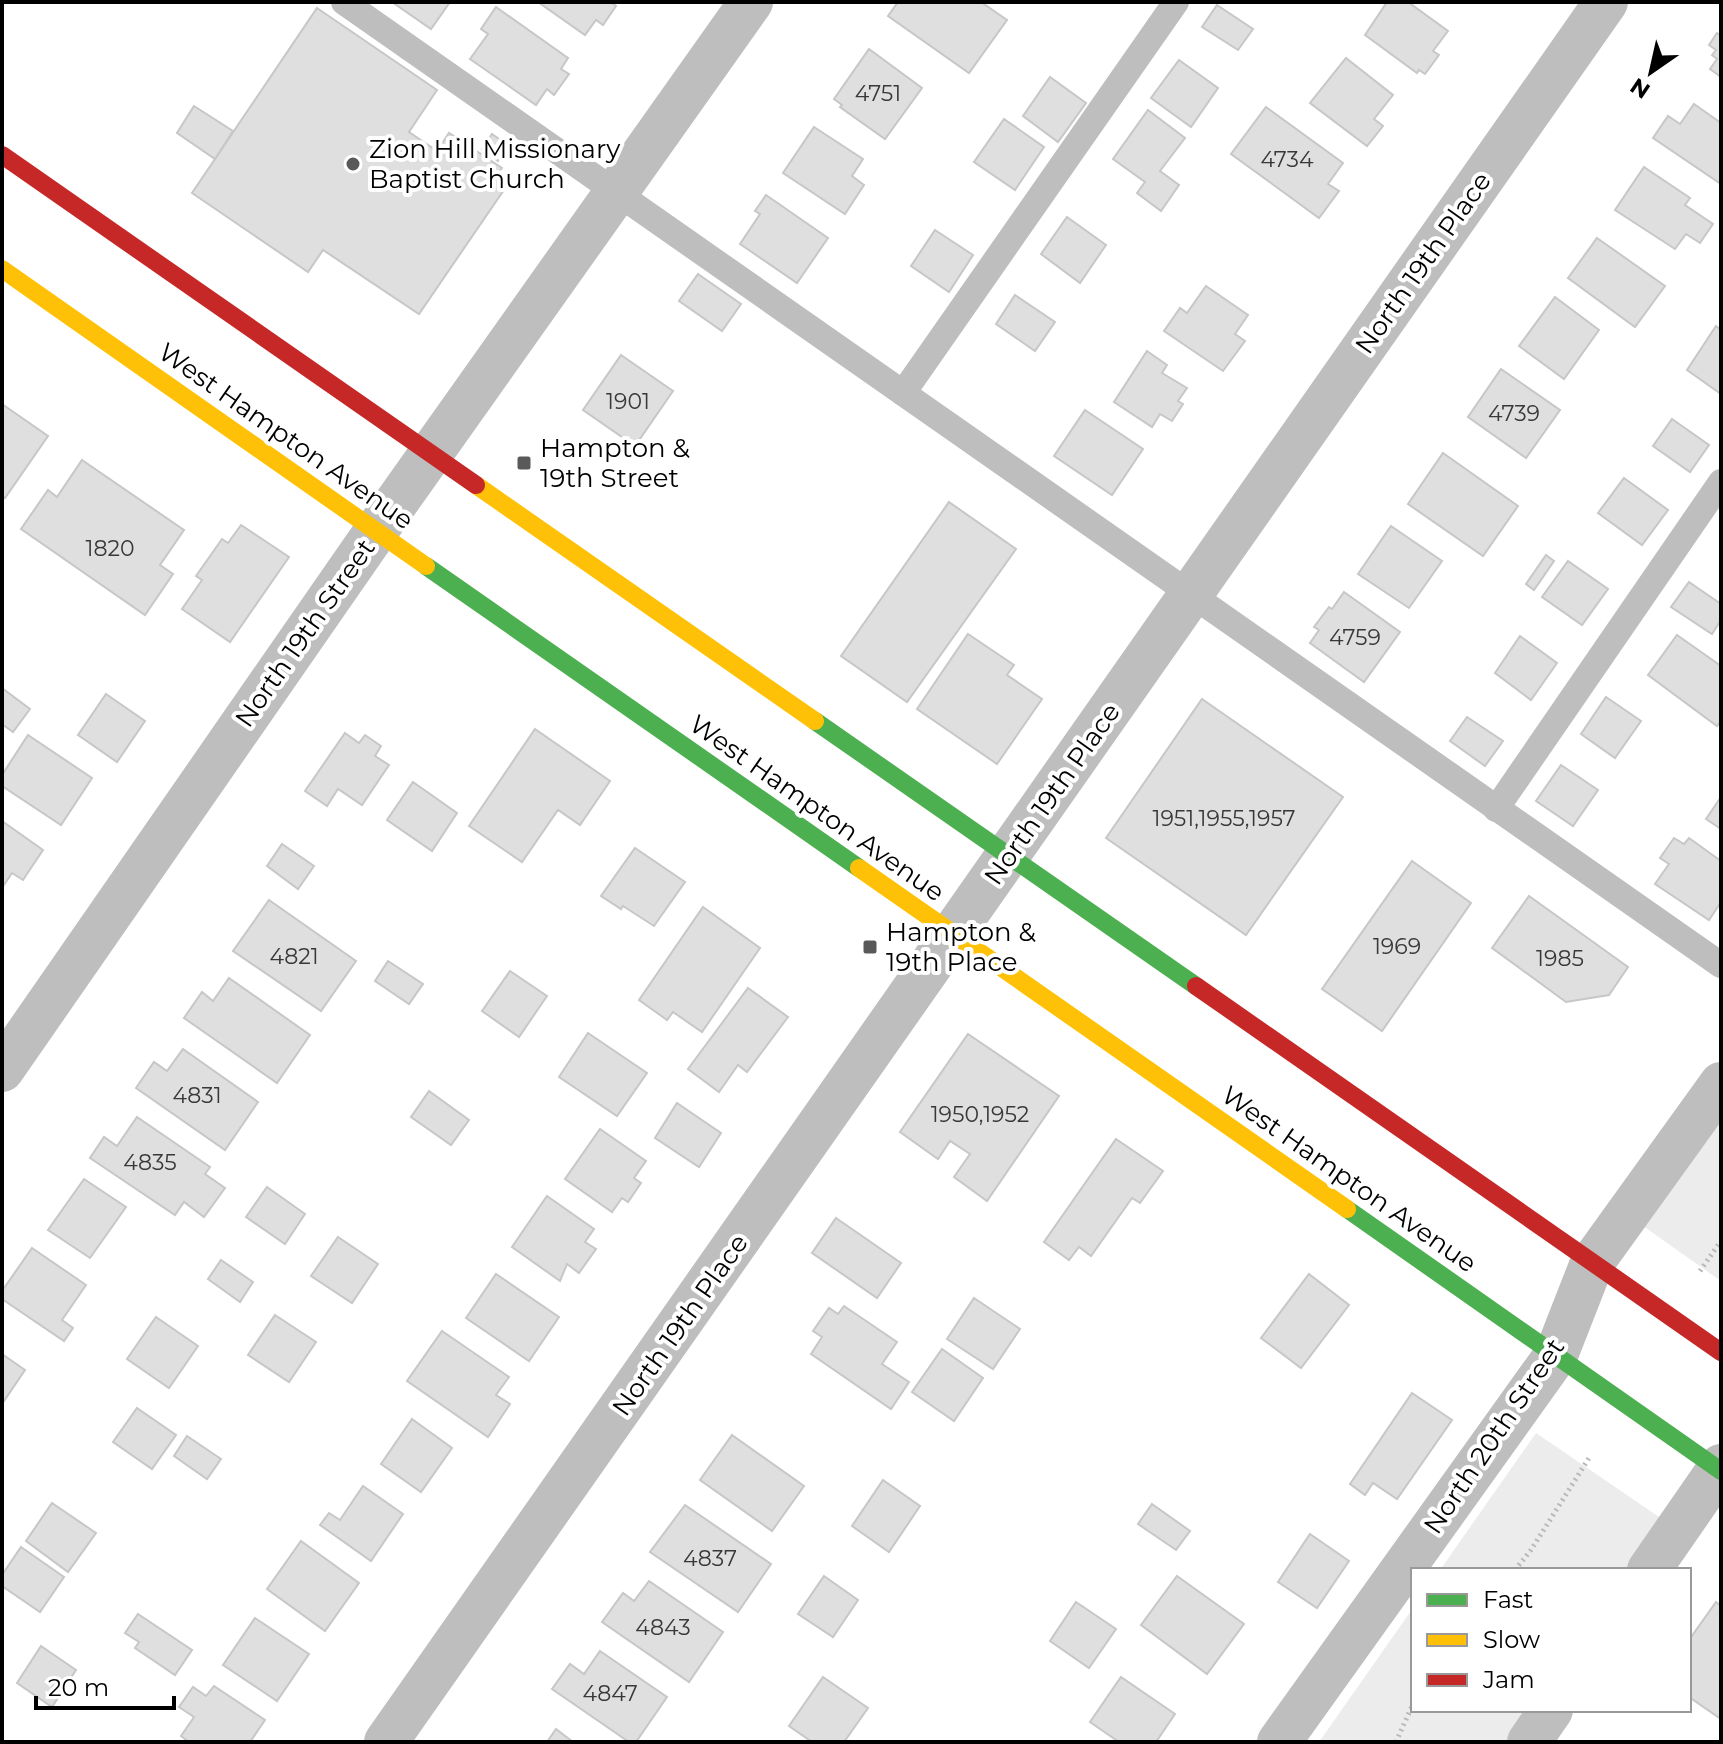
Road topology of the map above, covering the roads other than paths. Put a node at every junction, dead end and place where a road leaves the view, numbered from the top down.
1 (751, 2) edge
2 (1176, 2) edge
3 (1606, 2) edge
4 (350, 4) edge
5 (2, 155) edge
6 (616, 192) junction
7 (2, 269) edge
8 (903, 393) junction
9 (431, 454) junction
10 (1721, 482) edge
11 (376, 531) junction
12 (1191, 595) junction
13 (1496, 809) junction
14 (1008, 856) junction
15 (953, 935) junction
16 (1721, 965) edge
17 (2, 1070) edge
18 (1721, 1084) edge
19 (1592, 1263) junction
20 (1721, 1352) edge
21 (1556, 1355) junction
22 (1720, 1469) edge
23 (1650, 1568) edge
24 (1550, 1712) edge
25 (386, 1742) edge
26 (1279, 1742) edge
27 (1529, 1742) edge

1 - 6 street, North 19th Street
2 - 8 lane
3 - 12 street, North 19th Place
4 - 6 lane
5 - 9 main road
6 - 8 lane
6 - 9 street, North 19th Street
7 - 11 main road, West Hampton Avenue
8 - 12 lane
9 - 11 street, North 19th Street
9 - 14 main road
10 - 13 lane
11 - 15 main road, West Hampton Avenue
11 - 17 street, North 19th Street
12 - 13 lane
12 - 14 street, North 19th Place
13 - 16 lane
14 - 15 street, North 19th Place
14 - 19 main road
15 - 21 main road, West Hampton Avenue
15 - 25 street, North 19th Place
18 - 19 street, North 20th Street
19 - 20 main road
19 - 21 street, North 20th Street
21 - 22 main road, West Hampton Avenue
21 - 26 street, North 20th Street
22 - 23 street
24 - 27 street

